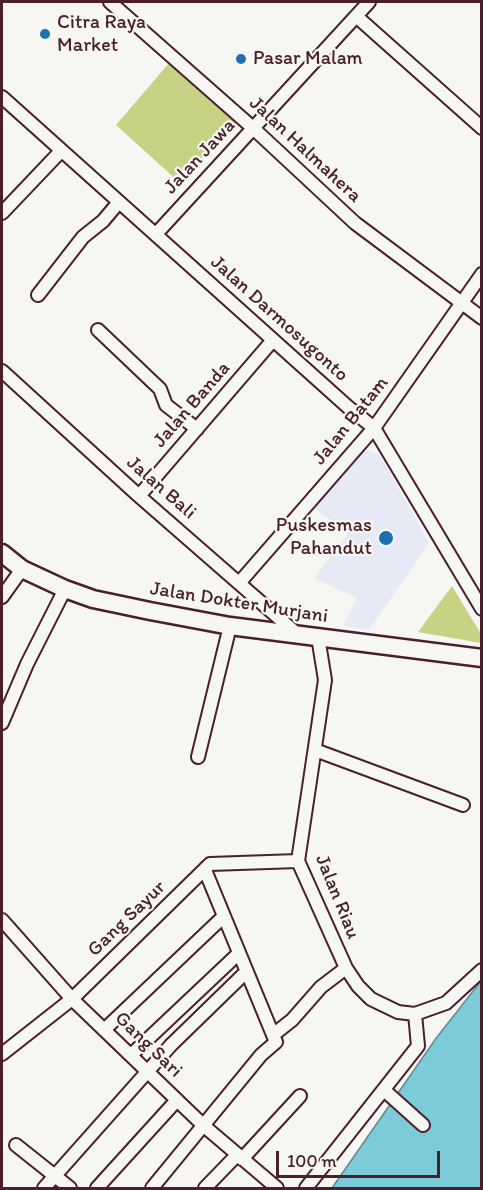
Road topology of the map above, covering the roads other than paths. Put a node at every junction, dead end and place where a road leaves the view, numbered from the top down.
1 (110, 2) edge
2 (369, 2) edge
3 (356, 16) junction
4 (2, 97) edge
5 (253, 128) junction
6 (482, 128) edge
7 (61, 151) junction
8 (119, 202) junction
9 (2, 213) edge
10 (156, 234) junction
11 (482, 274) edge
12 (38, 295) dead end
13 (462, 303) junction
14 (482, 318) edge
15 (98, 330) dead end
16 (273, 340) junction
17 (2, 371) edge
18 (374, 428) junction
19 (197, 429) junction
20 (139, 496) junction
21 (2, 553) edge
22 (22, 569) junction
23 (240, 582) junction
24 (65, 589) junction
25 (2, 597) edge
26 (482, 609) edge
27 (230, 626) junction
28 (296, 633) junction
29 (318, 637) junction
30 (482, 658) edge
31 (2, 723) edge
32 (315, 750) junction
33 (198, 757) dead end
34 (463, 805) dead end
35 (298, 861) junction
36 (205, 870) junction
37 (223, 917) junction
38 (2, 921) edge
39 (238, 954) junction
40 (346, 968) junction
41 (482, 970) edge
42 (245, 973) junction
43 (72, 999) junction
44 (415, 1014) junction
45 (104, 1030) junction
46 (273, 1035) junction
47 (2, 1054) edge
48 (131, 1055) junction
49 (149, 1073) junction
50 (384, 1090) junction
51 (300, 1096) dead end
52 (177, 1100) junction
53 (423, 1125) dead end
54 (204, 1126) junction
55 (16, 1144) dead end
56 (239, 1157) junction
57 (54, 1176) junction
58 (268, 1186) edge
59 (44, 1188) edge
60 (70, 1188) edge
61 (97, 1188) edge
62 (152, 1188) edge
63 (205, 1188) edge
64 (306, 1188) edge

1 - 5 street, Jalan Halmahera
2 - 3 street, Jalan Jawa
3 - 5 street, Jalan Jawa
3 - 6 street
4 - 7 street, Jalan Darmosugonto
5 - 10 street, Jalan Jawa
5 - 13 street, Jalan Halmahera
7 - 8 street, Jalan Darmosugonto
7 - 9 street
8 - 10 street, Jalan Darmosugonto
8 - 12 street
10 - 16 street, Jalan Darmosugonto
11 - 13 street, Jalan Batam
13 - 14 street, Jalan Halmahera
13 - 18 street, Jalan Batam
15 - 19 street
16 - 18 street, Jalan Darmosugonto
16 - 19 street, Jalan Banda
17 - 20 street, Jalan Bali
18 - 23 street, Jalan Batam
18 - 26 street, Jalan Darmosugonto
19 - 20 street, Jalan Banda
20 - 23 street, Jalan Bali
21 - 22 street, Jalan Dokter Murjani
22 - 24 street, Jalan Dokter Murjani
22 - 25 street
23 - 28 street, Jalan Bali
24 - 27 street, Jalan Dokter Murjani
24 - 31 street
27 - 28 street, Jalan Dokter Murjani
27 - 33 street
28 - 29 street, Jalan Dokter Murjani
29 - 30 street, Jalan Dokter Murjani
29 - 32 street, Jalan Riau
32 - 34 street
32 - 35 street, Jalan Riau
35 - 36 street, Gang Sayur
35 - 40 street, Jalan Riau
36 - 37 street
36 - 43 street, Gang Sayur
37 - 39 street
37 - 45 street
38 - 43 street, Gang Sari
39 - 42 street
39 - 48 street
40 - 44 street, Jalan Riau
40 - 46 street
41 - 44 street
42 - 46 street
42 - 49 street
43 - 45 street, Gang Sari
43 - 47 street, Gang Sayur
44 - 50 street
45 - 48 street, Gang Sari
46 - 54 street
48 - 49 street, Gang Sari
49 - 52 street, Gang Sari
49 - 57 street
50 - 53 street
50 - 64 street
51 - 56 street
52 - 54 street, Gang Sari
52 - 61 street
54 - 56 street, Gang Sari
54 - 62 street
55 - 57 street
56 - 58 street, Gang Sari
56 - 63 street
57 - 59 street
57 - 60 street

